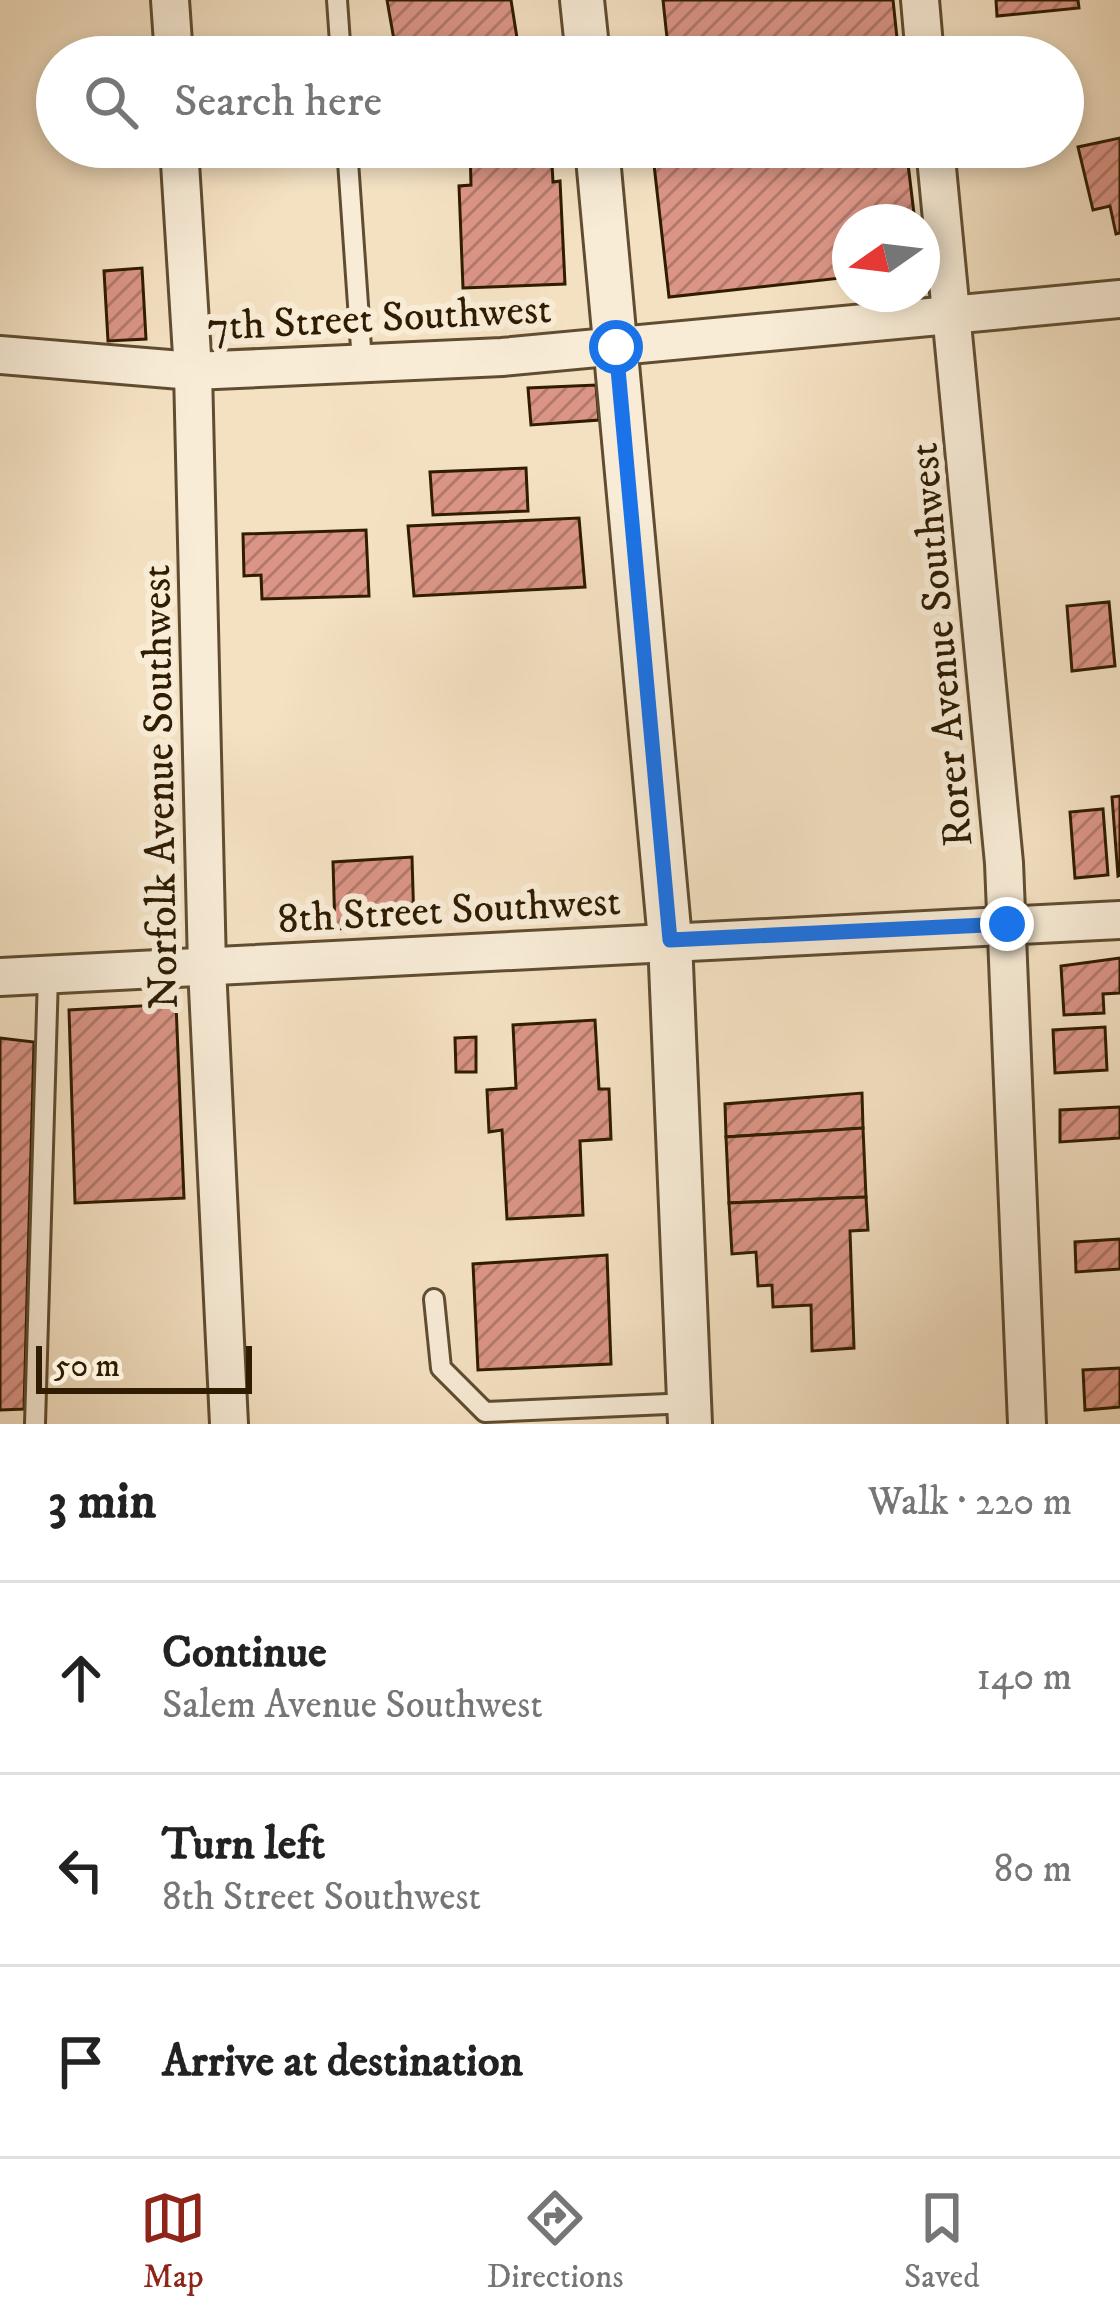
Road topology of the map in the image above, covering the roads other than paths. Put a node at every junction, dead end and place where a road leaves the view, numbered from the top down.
1 (170, 0) edge
2 (337, 0) edge
3 (582, 0) edge
4 (920, 0) edge
5 (173, 36) edge
6 (340, 36) edge
7 (586, 36) edge
8 (923, 36) edge
9 (180, 168) edge
10 (348, 168) edge
11 (599, 168) edge
12 (937, 168) edge
13 (1120, 299) edge
14 (954, 314) junction
15 (616, 347) junction
16 (0, 355) edge
17 (362, 362) junction
18 (193, 371) junction
19 (1120, 920) edge
20 (1007, 924) junction
21 (670, 940) junction
22 (207, 968) junction
23 (49, 975) junction
24 (0, 977) edge
25 (434, 1299) dead end
26 (690, 1413) edge
27 (34, 1424) edge
28 (229, 1424) edge
29 (1027, 1424) edge

1 - 5 street
2 - 6 lane
3 - 7 street
4 - 8 street
9 - 18 street, Norfolk Avenue Southwest
10 - 17 lane
11 - 15 street
12 - 14 street, Rorer Avenue Southwest
13 - 14 street, 7th Street Southwest
14 - 15 street, 7th Street Southwest
14 - 20 street, Rorer Avenue Southwest
15 - 17 street, 7th Street Southwest
15 - 21 street
16 - 18 street, 7th Street Southwest
17 - 18 street, 7th Street Southwest
18 - 22 street, Norfolk Avenue Southwest
19 - 20 street, 8th Street Southwest
20 - 21 street, 8th Street Southwest
20 - 29 street, Rorer Avenue Southwest
21 - 22 street, 8th Street Southwest
21 - 26 street
22 - 23 street, 8th Street Southwest
22 - 28 street, Norfolk Avenue Southwest
23 - 24 street, 8th Street Southwest
23 - 27 lane
25 - 26 lane

